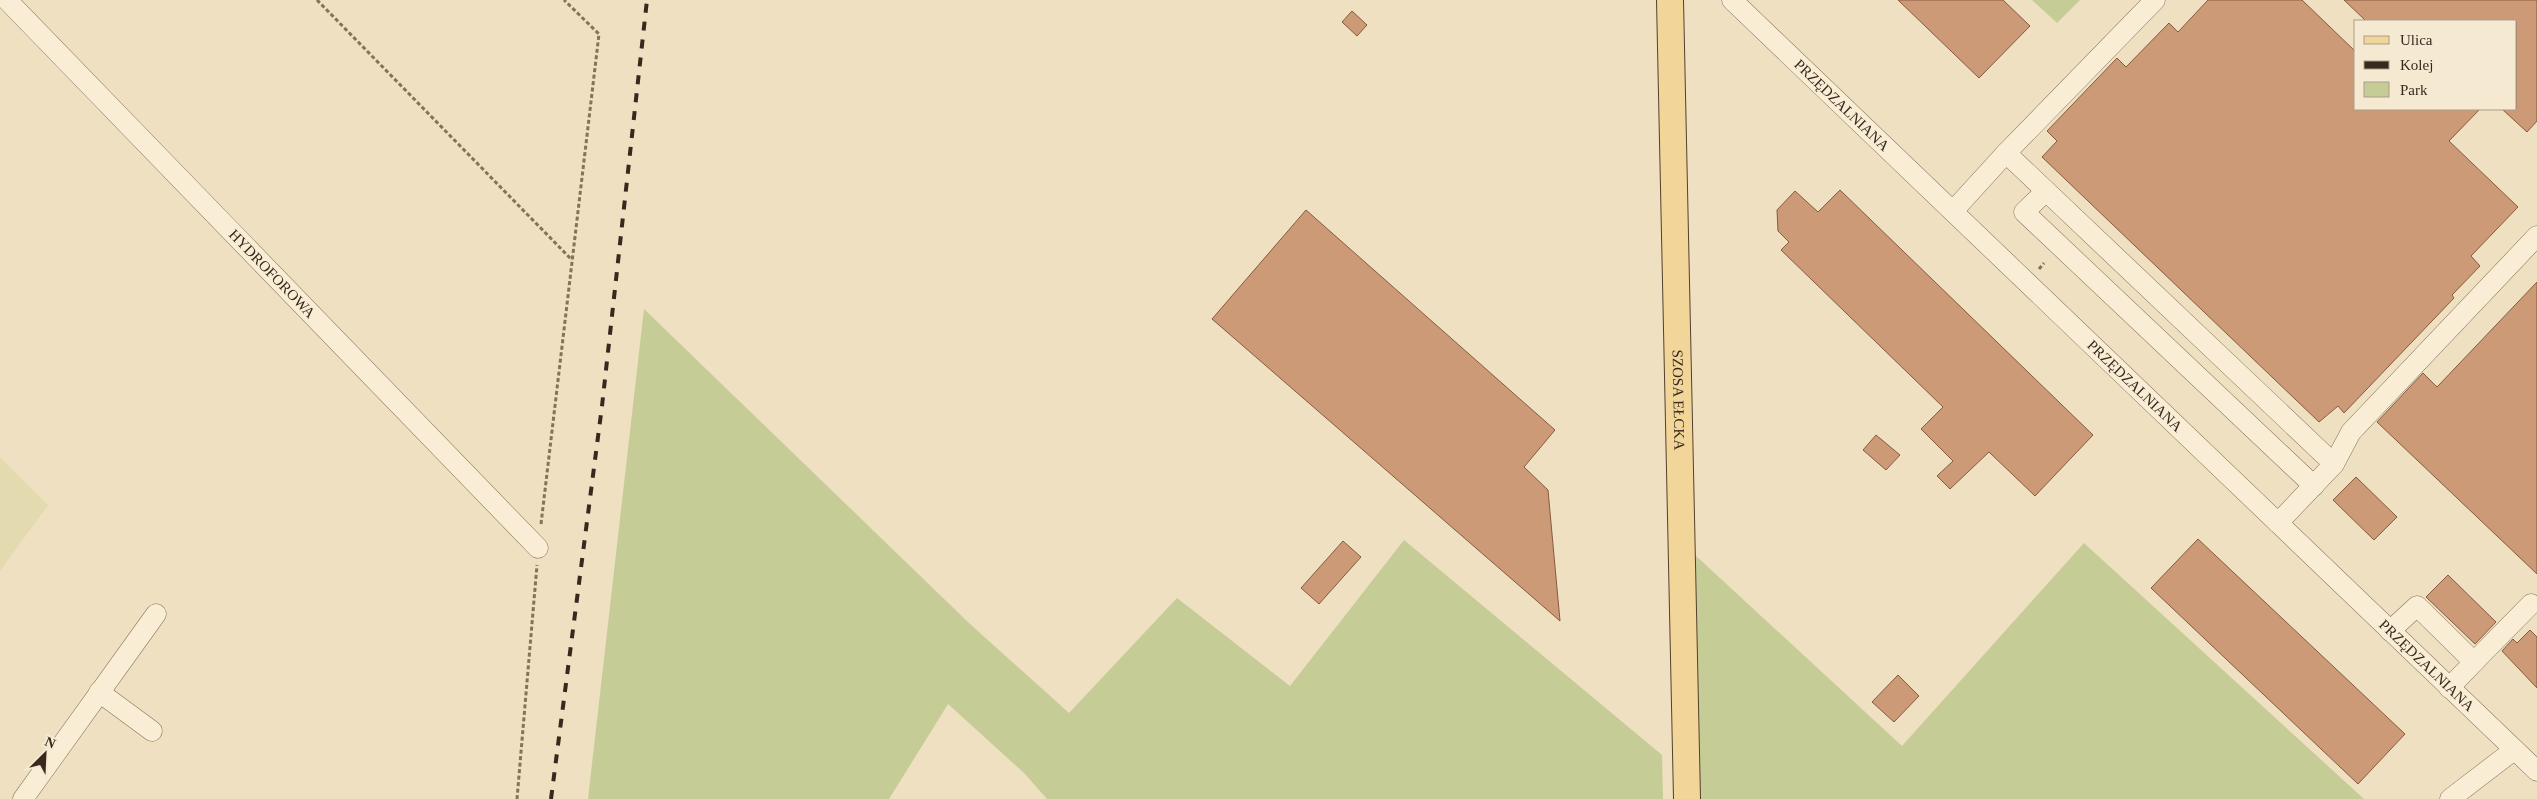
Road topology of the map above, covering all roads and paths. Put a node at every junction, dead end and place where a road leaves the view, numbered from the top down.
1 (6, 0) edge
2 (317, 0) edge
3 (564, 0) edge
4 (1670, 0) edge
5 (1732, 0) edge
6 (2155, 0) edge
7 (2006, 152) junction
8 (2046, 191) junction
9 (1954, 210) junction
10 (2537, 236) edge
11 (572, 260) junction
12 (2334, 464) junction
13 (2314, 486) junction
14 (2278, 523) junction
15 (538, 548) junction
16 (2531, 604) dead end
17 (156, 614) dead end
18 (2390, 631) junction
19 (2474, 662) junction
20 (2449, 688) junction
21 (99, 692) junction
22 (152, 731) dead end
23 (2514, 750) junction
24 (2537, 771) edge
25 (23, 799) edge
26 (517, 799) edge
27 (1687, 799) edge
28 (2450, 799) edge

1 - 15 street, HYDROFOROWA
2 - 11 path
3 - 11 path
4 - 27 main road, SZOSA EŁCKA
5 - 9 street, PRZĘDZALNIANA
6 - 7 street
7 - 8 street
7 - 9 street
8 - 12 street
8 - 13 street
9 - 14 street, PRZĘDZALNIANA
10 - 12 street
11 - 15 path
12 - 13 street
13 - 14 street
14 - 18 street, PRZĘDZALNIANA
15 - 26 path
16 - 19 street
17 - 21 street
18 - 19 street
18 - 20 street, PRZĘDZALNIANA
19 - 20 street
20 - 23 street, PRZĘDZALNIANA
21 - 22 street
21 - 25 street
23 - 24 street, PRZĘDZALNIANA
23 - 28 street

